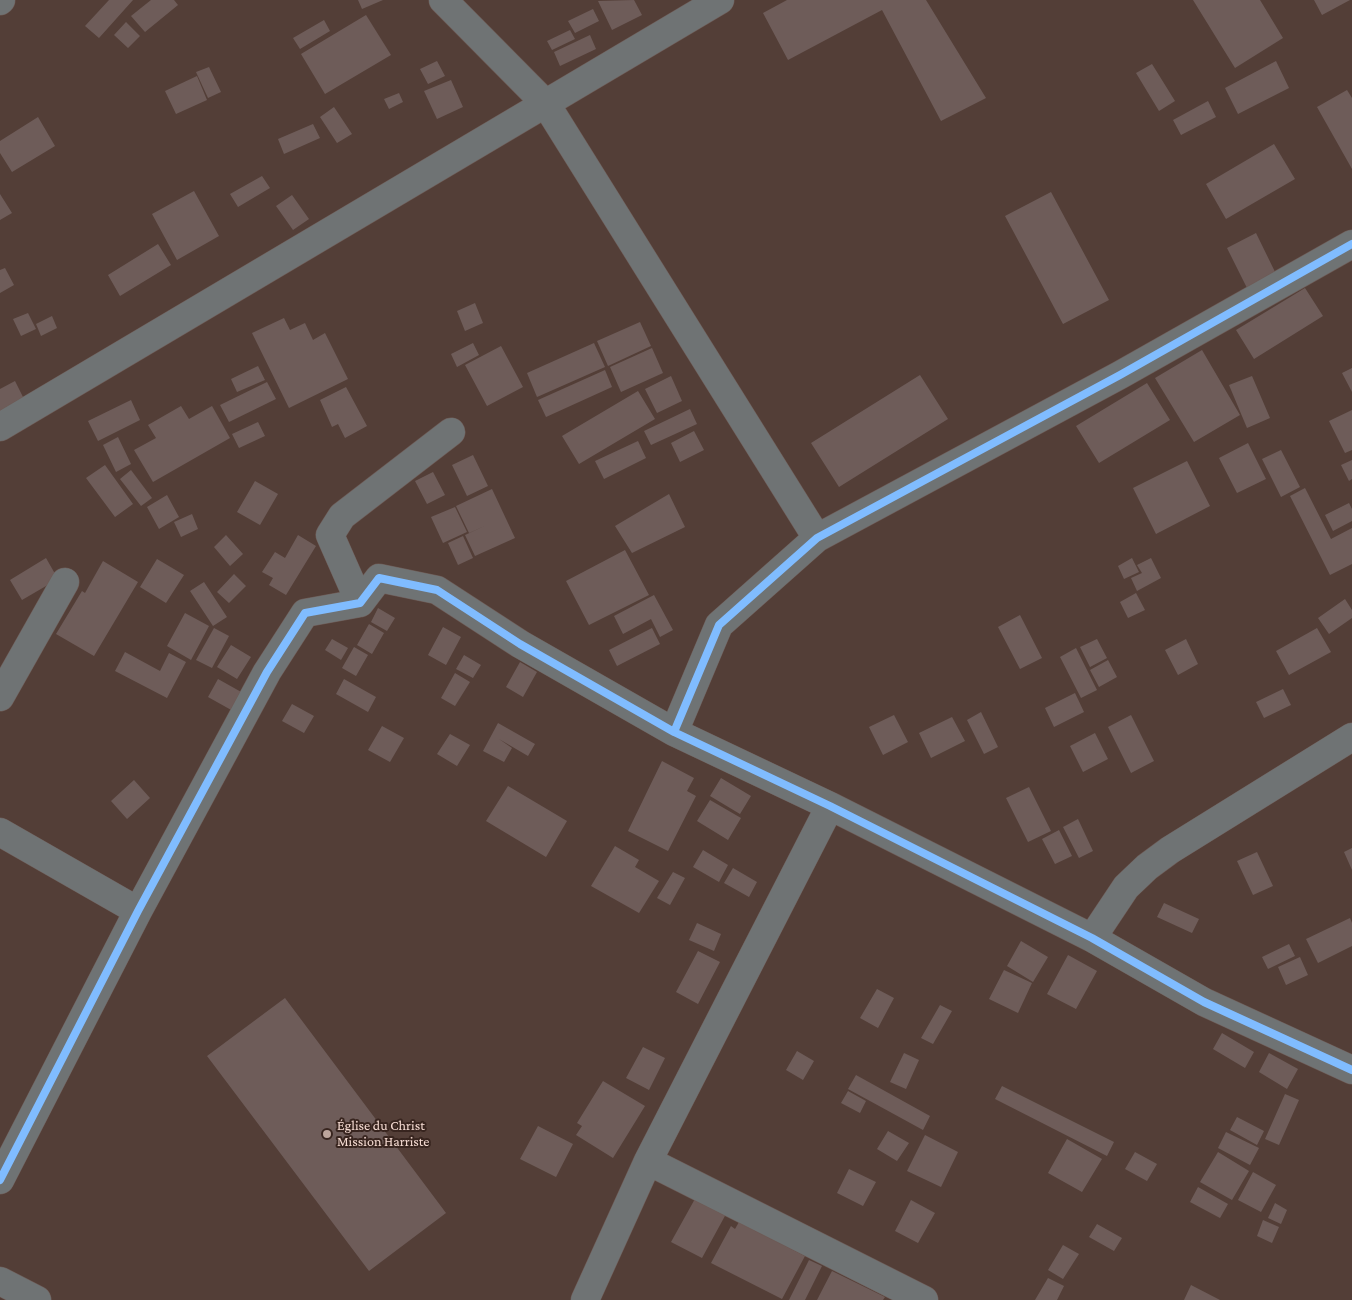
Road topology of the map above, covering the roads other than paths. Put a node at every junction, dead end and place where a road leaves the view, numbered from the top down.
1 (443, 0) edge
2 (720, 0) edge
3 (546, 104) junction
4 (1352, 244) edge
5 (0, 427) edge
6 (451, 432) dead end
7 (817, 538) junction
8 (65, 582) dead end
9 (360, 603) junction
10 (0, 698) edge
11 (674, 732) junction
12 (1352, 737) edge
13 (830, 806) junction
14 (0, 832) edge
15 (138, 912) junction
16 (1092, 938) junction
17 (1352, 1070) edge
18 (648, 1161) junction
19 (0, 1180) edge
20 (0, 1281) edge
21 (38, 1300) edge
22 (585, 1300) edge
23 (924, 1300) edge

1 - 3 street
2 - 3 street
3 - 5 street
3 - 7 street
4 - 7 street
6 - 9 street
7 - 11 street
8 - 10 street
9 - 11 street
9 - 15 street
11 - 13 street
12 - 16 street
13 - 16 street
13 - 18 street
14 - 15 street
15 - 19 street
16 - 17 street
18 - 22 street
18 - 23 street
20 - 21 street

